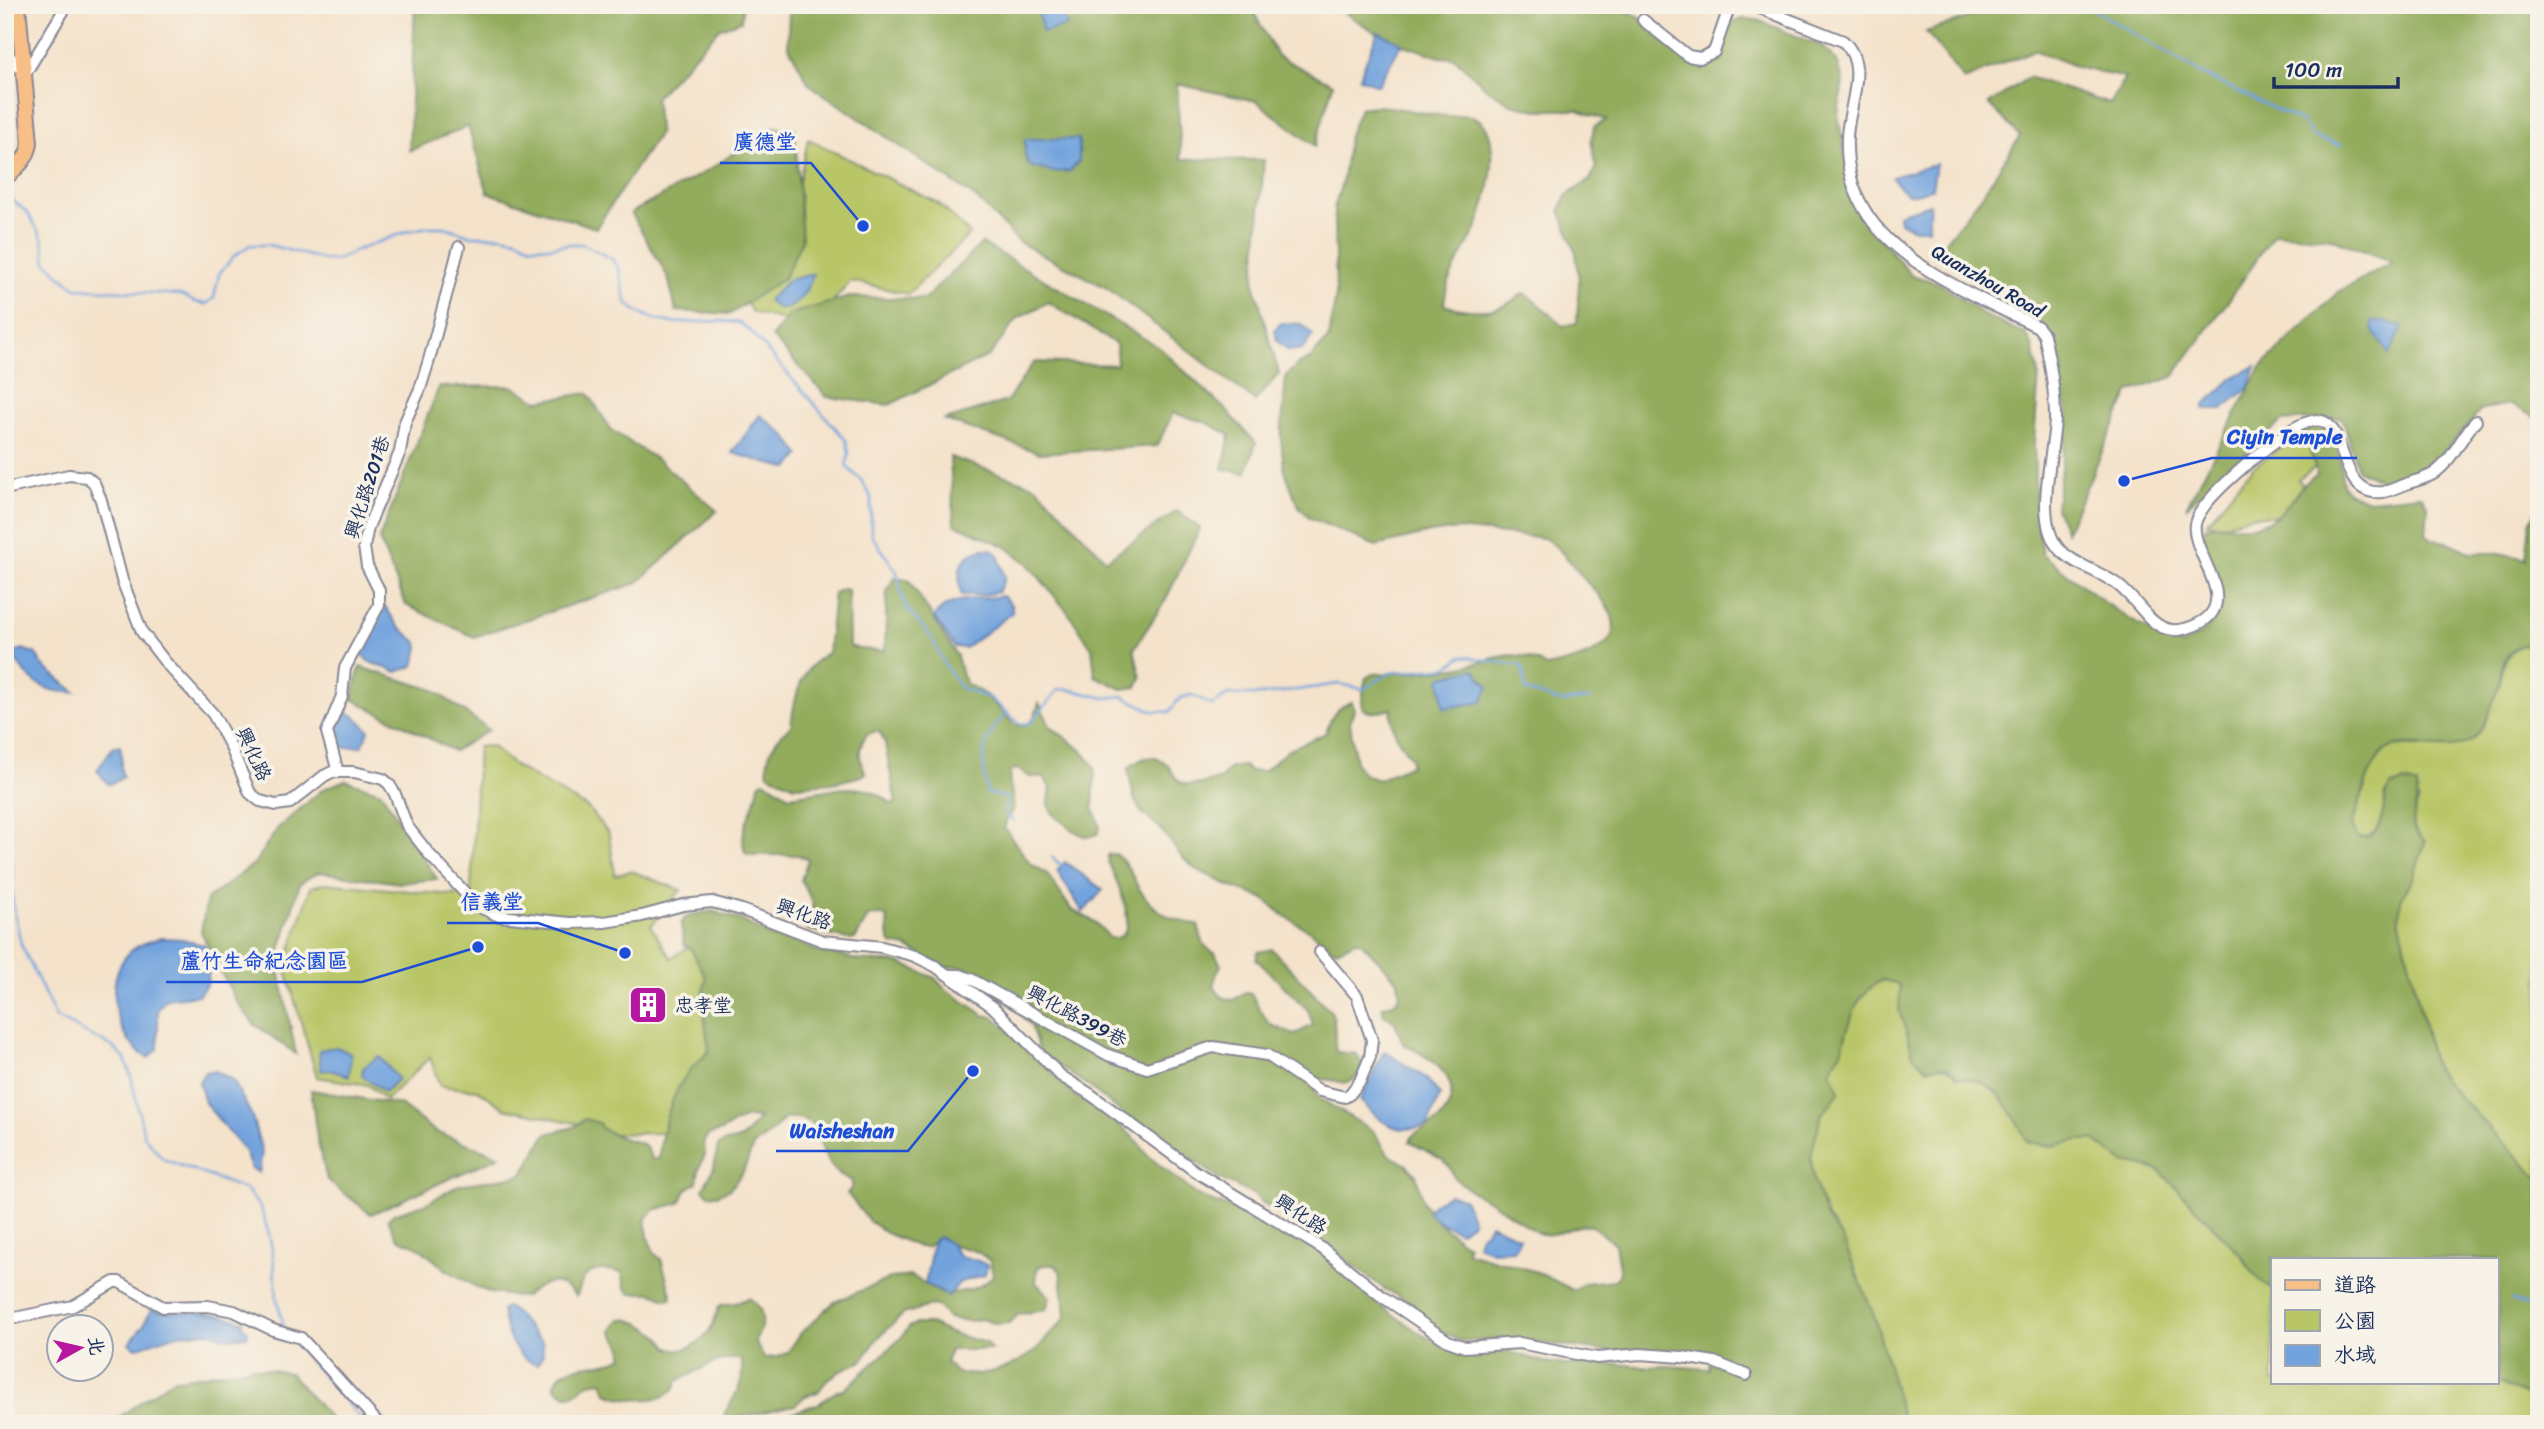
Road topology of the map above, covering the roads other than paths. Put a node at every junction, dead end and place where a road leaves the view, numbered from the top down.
1 (18, 5) edge
2 (67, 5) edge
3 (1730, 5) edge
4 (1752, 5) edge
5 (1643, 20) dead end
6 (5, 51) edge
7 (25, 74) junction
8 (5, 178) edge
9 (459, 247) dead end
10 (2476, 421) dead end
11 (5, 489) edge
12 (338, 772) junction
13 (1320, 952) dead end
14 (948, 975) junction
15 (5, 1320) edge
16 (1746, 1375) dead end
17 (379, 1424) edge

1 - 7 main road
2 - 7 street
3 - 5 street
4 - 10 street, Quanzhou Road
6 - 7 street
7 - 8 main road
9 - 12 street, 興化路201巷
11 - 12 street, 興化路
12 - 14 street, 興化路
13 - 14 street, 興化路399巷
14 - 16 street, 興化路
15 - 17 street

